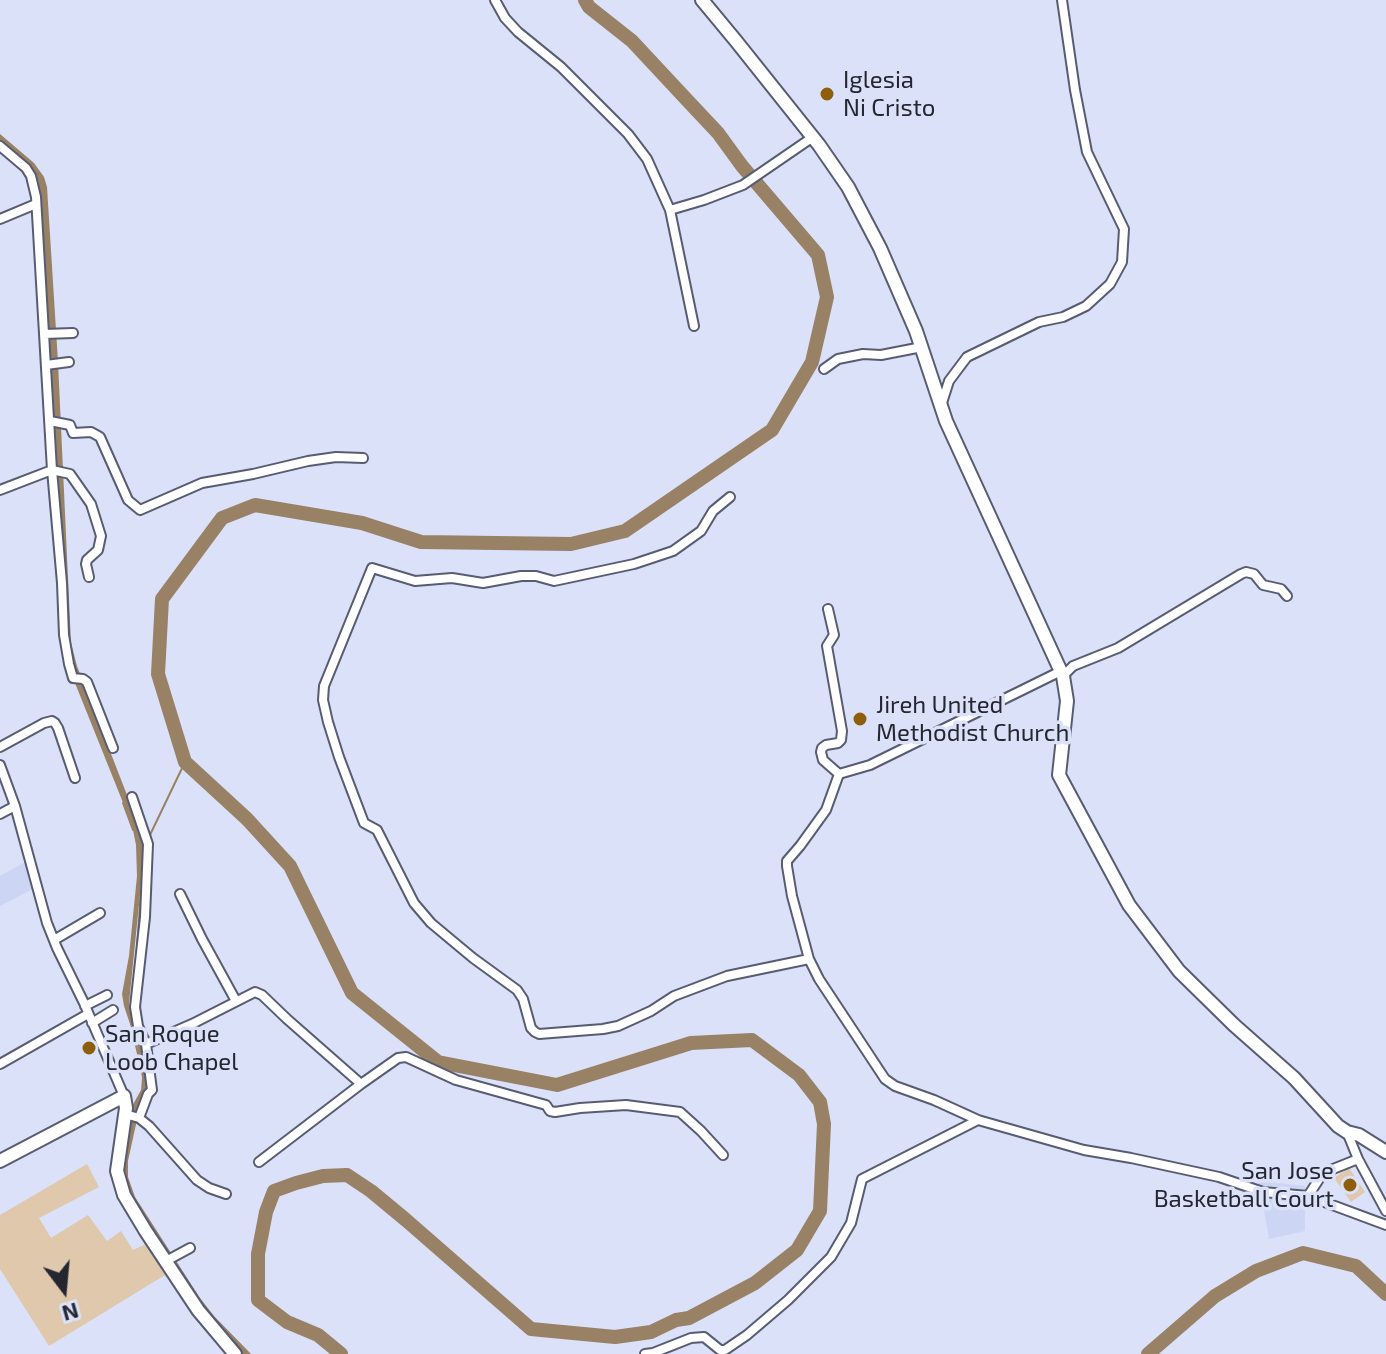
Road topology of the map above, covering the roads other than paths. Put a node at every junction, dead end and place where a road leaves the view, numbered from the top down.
1 (495, 0) edge
2 (702, 0) edge
3 (1062, 0) edge
4 (813, 137) junction
5 (0, 146) edge
6 (36, 204) junction
7 (670, 210) junction
8 (0, 219) edge
9 (694, 326) dead end
10 (73, 333) dead end
11 (49, 334) junction
12 (922, 347) junction
13 (69, 362) dead end
14 (51, 364) junction
15 (824, 369) dead end
16 (941, 406) junction
17 (54, 421) junction
18 (363, 458) dead end
19 (56, 471) junction
20 (0, 490) edge
21 (730, 497) dead end
22 (89, 577) dead end
23 (1287, 596) dead end
24 (828, 609) dead end
25 (1062, 674) junction
26 (0, 747) edge
27 (113, 748) dead end
28 (0, 765) edge
29 (839, 774) junction
30 (75, 778) dead end
31 (132, 797) dead end
32 (15, 806) junction
33 (0, 814) edge
34 (180, 894) dead end
35 (100, 913) dead end
36 (54, 940) junction
37 (809, 959) junction
38 (107, 995) dead end
39 (236, 1001) junction
40 (113, 1010) dead end
41 (88, 1014) junction
42 (146, 1044) junction
43 (0, 1064) edge
44 (361, 1084) junction
45 (124, 1096) junction
46 (126, 1114) junction
47 (139, 1118) junction
48 (978, 1120) junction
49 (1347, 1132) junction
50 (1385, 1150) edge
51 (723, 1155) dead end
52 (1358, 1159) junction
53 (0, 1161) edge
54 (259, 1162) dead end
55 (226, 1194) dead end
56 (1308, 1196) junction
57 (1386, 1211) edge
58 (1386, 1225) edge
59 (190, 1248) dead end
60 (169, 1259) junction
61 (235, 1354) edge
62 (645, 1354) edge

1 - 7 street
2 - 4 street
3 - 16 street
4 - 7 street
4 - 12 street
5 - 6 street
6 - 8 street
6 - 11 street
7 - 9 street
10 - 11 street
11 - 14 street
12 - 15 street
12 - 16 street
13 - 14 street
14 - 17 street
16 - 25 street
17 - 18 street
17 - 19 street
19 - 20 street
19 - 22 street
19 - 27 street
21 - 37 street
23 - 25 street
24 - 29 street
25 - 29 street
25 - 49 street
26 - 30 street
28 - 32 street
29 - 37 street
31 - 42 street
32 - 33 street
32 - 36 street
34 - 39 street
35 - 36 street
36 - 41 street
37 - 48 street
38 - 41 street
39 - 42 street
39 - 44 street
40 - 41 street
41 - 43 street
41 - 45 street
42 - 47 street
44 - 51 street
44 - 54 street
45 - 46 street
45 - 53 street
46 - 47 street
46 - 60 street
47 - 55 street
48 - 56 street
48 - 62 street
49 - 50 street
49 - 52 street
52 - 56 street
52 - 57 street
56 - 58 street
59 - 60 street
60 - 61 street

